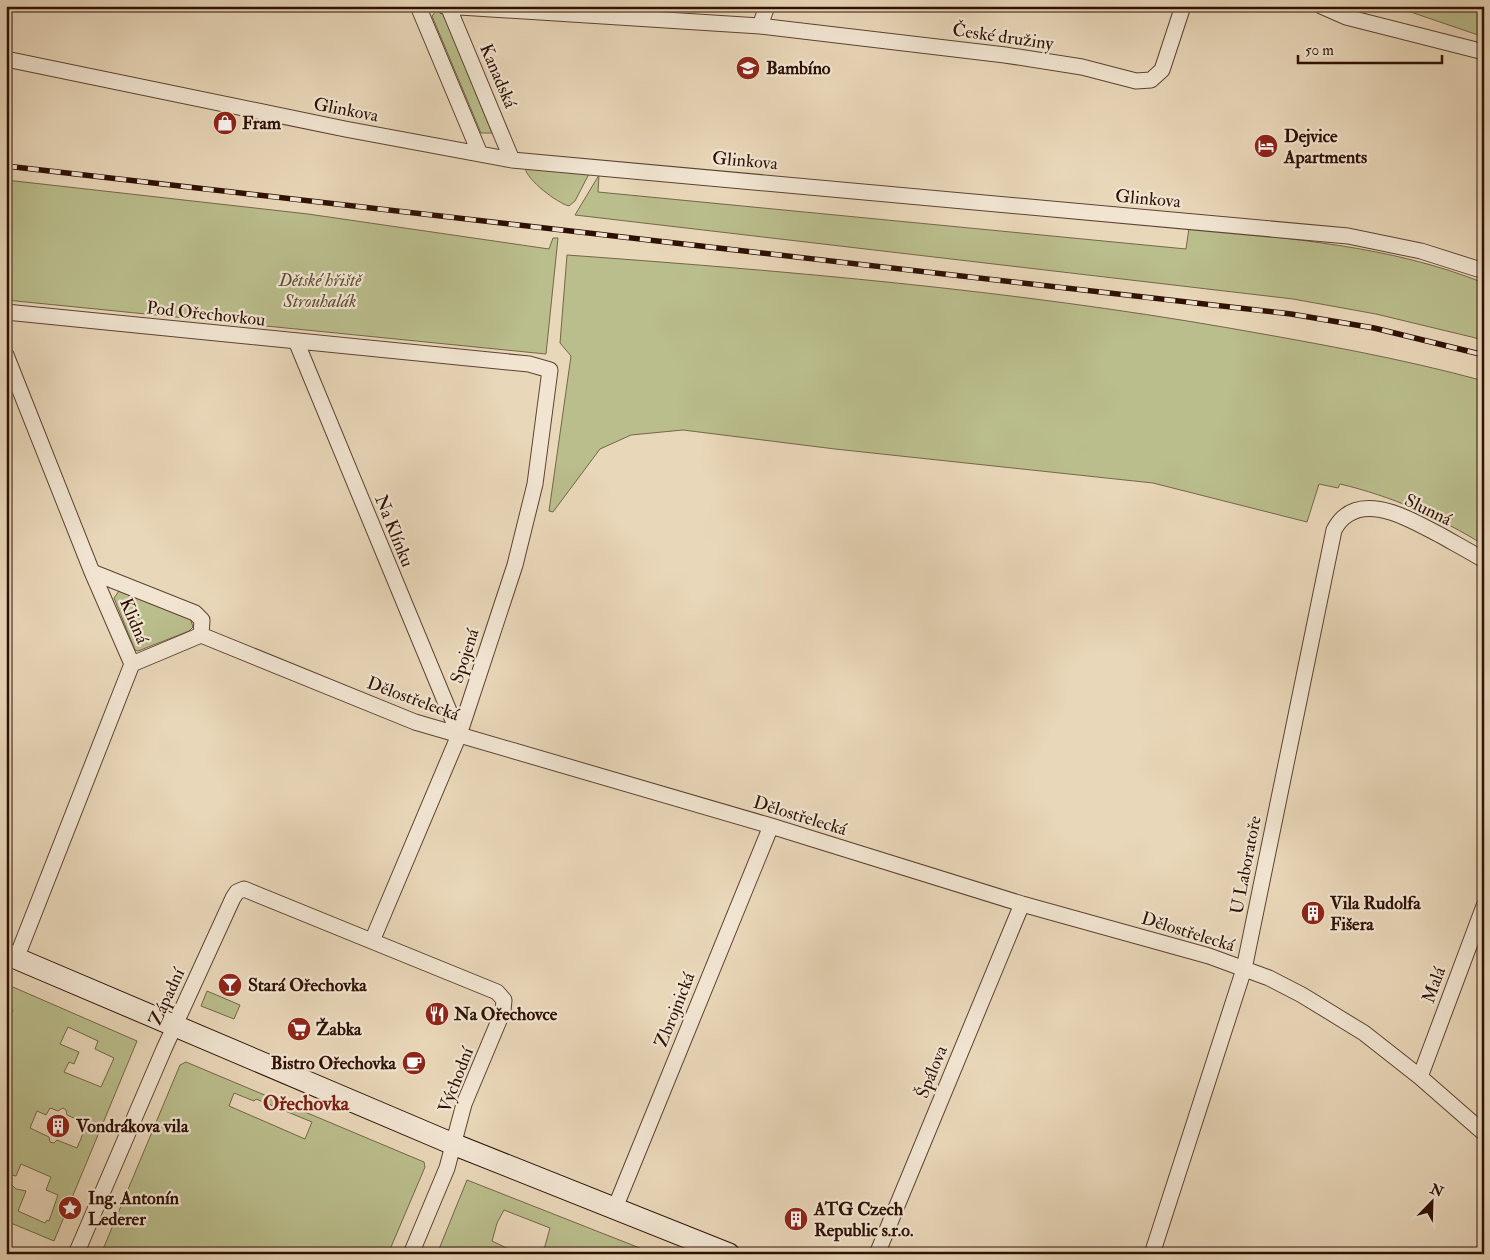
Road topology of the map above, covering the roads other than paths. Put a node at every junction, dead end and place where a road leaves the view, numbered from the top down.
1 (418, 6) edge
2 (444, 6) edge
3 (448, 6) edge
4 (767, 6) edge
5 (1183, 6) edge
6 (1321, 6) edge
7 (760, 26) junction
8 (1484, 52) edge
9 (6, 59) edge
10 (480, 154) junction
11 (512, 160) junction
12 (1484, 271) edge
13 (6, 312) edge
14 (296, 341) junction
15 (6, 355) edge
16 (550, 370) joint
17 (1352, 511) joint
18 (1484, 560) edge
19 (92, 572) junction
20 (201, 635) junction
21 (132, 664) junction
22 (460, 735) junction
23 (770, 826) junction
24 (1022, 904) junction
25 (1484, 906) edge
26 (372, 941) junction
27 (11, 957) edge
28 (1244, 969) junction
29 (174, 1027) junction
30 (1420, 1077) junction
31 (1484, 1133) edge
32 (453, 1144) junction
33 (615, 1208) junction
34 (76, 1254) edge
35 (411, 1254) edge
36 (729, 1254) edge
37 (877, 1254) edge
38 (1152, 1254) edge

1 - 10 street
2 - 3 street, České družiny
3 - 7 street, České družiny
3 - 11 street, Kanadská
4 - 7 street
5 - 7 street, České družiny
6 - 8 street
9 - 10 street, Glinkova
10 - 11 street, Glinkova
11 - 12 street, Glinkova
13 - 14 street, Pod Ořechovkou
14 - 16 street, Pod Ořechovkou
14 - 22 street, Na Klínku
15 - 19 street, Klidná
16 - 22 street, Spojená
17 - 18 street, Slunná
17 - 28 street, U Laboratoře
19 - 20 street
19 - 21 street, Klidná
20 - 21 street
20 - 22 street, Dělostřelecká
21 - 27 street, Klidná
22 - 23 street, Dělostřelecká
22 - 26 street, Spojená
23 - 24 street, Dělostřelecká
23 - 33 street, Zbrojnická
24 - 28 street, Dělostřelecká
24 - 37 street, Špálova
25 - 30 street, Malá
26 - 29 street, Západní
26 - 32 street, Východní
27 - 29 street
28 - 30 street, Dělostřelecká
28 - 38 street, U Laboratoře
29 - 32 street
29 - 34 street, Západní
30 - 31 street, Dělostřelecká
32 - 33 street
32 - 35 street, Východní
33 - 36 street

